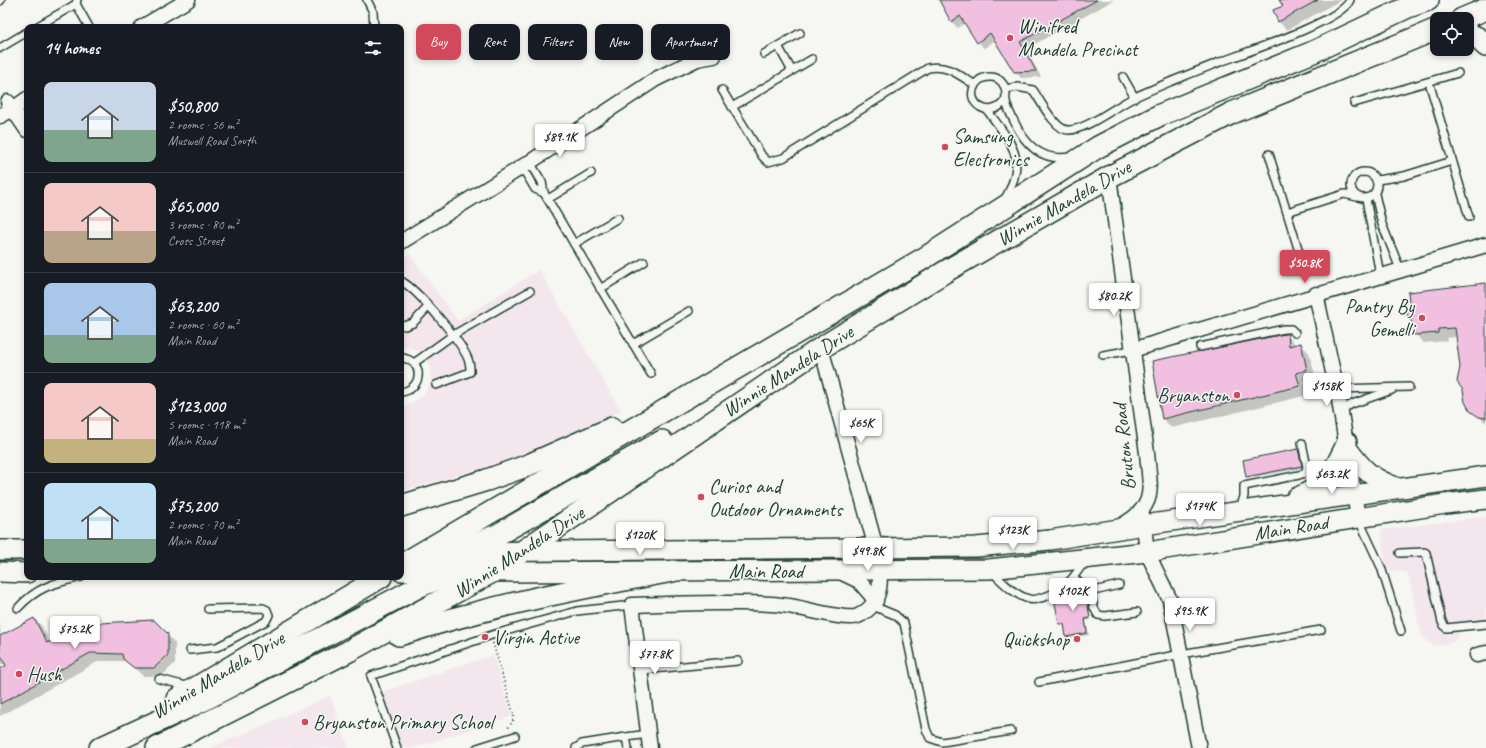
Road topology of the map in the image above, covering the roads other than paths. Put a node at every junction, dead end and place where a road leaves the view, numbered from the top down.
1 (188, 0) edge
2 (367, 0) edge
3 (1350, 0) edge
4 (1428, 0) edge
5 (76, 2) edge
6 (1411, 4) edge
7 (1484, 8) edge
8 (1474, 13) edge
9 (41, 24) edge
10 (87, 24) edge
11 (147, 24) edge
12 (374, 24) edge
13 (1430, 32) edge
14 (800, 33) dead end
15 (24, 34) edge
16 (1474, 36) edge
17 (778, 46) junction
18 (1486, 46) edge
19 (0, 48) edge
20 (764, 54) dead end
21 (812, 59) dead end
22 (695, 60) edge
23 (792, 71) junction
24 (1458, 73) dead end
25 (1123, 77) dead end
26 (1429, 82) junction
27 (975, 85) junction
28 (1006, 89) junction
29 (722, 90) dead end
30 (24, 92) edge
31 (1135, 98) junction
32 (24, 100) edge
33 (1005, 100) junction
34 (1354, 103) dead end
35 (7, 106) edge
36 (732, 107) junction
37 (987, 110) junction
38 (0, 116) edge
39 (24, 126) edge
40 (1088, 154) junction
41 (1269, 154) dead end
42 (1452, 161) junction
43 (526, 164) junction
44 (591, 173) dead end
45 (1109, 177) junction
46 (1377, 182) junction
47 (1351, 183) junction
48 (1344, 194) junction
49 (1375, 194) junction
50 (546, 196) junction
51 (1356, 197) junction
52 (1366, 199) junction
53 (1287, 212) junction
54 (997, 213) junction
55 (1378, 213) junction
56 (1370, 216) junction
57 (1469, 217) dead end
58 (618, 218) dead end
59 (404, 240) edge
60 (574, 244) junction
61 (1486, 245) edge
62 (926, 258) junction
63 (644, 262) dead end
64 (1304, 268) dead end
65 (1400, 269) junction
66 (1380, 275) junction
67 (404, 284) edge
68 (600, 289) junction
69 (530, 291) dead end
70 (1316, 294) junction
71 (428, 307) junction
72 (689, 311) dead end
73 (404, 326) edge
74 (1295, 333) dead end
75 (453, 335) junction
76 (633, 344) junction
77 (1200, 347) dead end
78 (821, 348) junction
79 (1132, 350) junction
80 (1103, 355) dead end
81 (404, 358) edge
82 (414, 363) junction
83 (651, 374) dead end
84 (436, 385) dead end
85 (1409, 387) dead end
86 (1337, 389) junction
87 (1398, 389) junction
88 (404, 391) edge
89 (751, 395) junction
90 (685, 400) junction
91 (1341, 410) junction
92 (1302, 443) dead end
93 (1347, 445) junction
94 (1486, 476) edge
95 (1399, 488) junction
96 (1355, 494) junction
97 (1486, 499) edge
98 (404, 505) edge
99 (1277, 506) junction
100 (1239, 512) junction
101 (1143, 517) junction
102 (1358, 518) junction
103 (876, 548) junction
104 (0, 550) edge
105 (24, 550) edge
106 (411, 552) edge
107 (523, 552) junction
108 (1147, 552) junction
109 (1400, 553) dead end
110 (1085, 560) junction
111 (404, 561) edge
112 (457, 562) junction
113 (404, 568) edge
114 (880, 569) junction
115 (988, 569) junction
116 (837, 570) junction
117 (404, 571) edge
118 (673, 571) junction
119 (0, 572) edge
120 (492, 572) junction
121 (24, 573) edge
122 (1074, 578) junction
123 (70, 580) edge
124 (376, 580) edge
125 (1119, 585) dead end
126 (1090, 592) junction
127 (875, 603) junction
128 (632, 605) junction
129 (18, 608) dead end
130 (208, 609) dead end
131 (1137, 612) dead end
132 (1486, 624) edge
133 (1321, 630) dead end
134 (1401, 631) dead end
135 (190, 650) dead end
136 (349, 651) junction
137 (1181, 654) junction
138 (738, 661) dead end
139 (642, 670) junction
140 (159, 679) dead end
141 (1039, 682) dead end
142 (196, 688) junction
143 (1011, 731) dead end
144 (648, 734) junction
145 (515, 736) dead end
146 (626, 737) junction
147 (96, 748) edge
148 (100, 748) edge
149 (157, 748) edge
150 (397, 748) edge
151 (477, 748) edge
152 (576, 748) edge
153 (628, 748) edge
154 (650, 748) edge
155 (1199, 748) edge

1 - 11 street
2 - 12 lane
3 - 31 lane
4 - 6 main road, Winnie Mandela Drive
5 - 9 lane
5 - 10 lane
6 - 40 main road, Winnie Mandela Drive
7 - 8 main road
13 - 45 main road, Winnie Mandela Drive
14 - 17 lane
15 - 19 lane
16 - 18 main road
17 - 20 lane
17 - 23 lane
21 - 23 lane
22 - 43 street
23 - 36 lane
24 - 26 lane
25 - 31 lane
26 - 34 lane
26 - 42 lane
27 - 28 lane
27 - 36 lane
27 - 37 lane
28 - 31 lane
28 - 33 lane
29 - 36 lane
30 - 35 street
32 - 35 street
33 - 37 lane
33 - 40 lane
35 - 38 street
35 - 39 street
37 - 54 lane
40 - 54 main road, Winnie Mandela Drive
41 - 53 lane
42 - 46 lane
42 - 57 lane
43 - 50 lane
43 - 59 street
44 - 50 lane
45 - 62 main road
45 - 78 main road, Winnie Mandela Drive
45 - 79 street, Bruton Road
46 - 47 lane
46 - 49 lane
47 - 48 lane
47 - 51 lane
48 - 51 lane
48 - 53 lane
49 - 52 lane
49 - 55 lane
50 - 60 lane
51 - 52 lane
52 - 56 lane
53 - 64 lane
54 - 62 main road, Winnie Mandela Drive
55 - 56 lane
55 - 65 lane
56 - 66 lane
58 - 60 lane
60 - 68 lane
61 - 65 street
62 - 90 main road, Winnie Mandela Drive
63 - 68 lane
65 - 66 street
66 - 70 street
67 - 71 lane
68 - 76 lane
69 - 75 lane
70 - 79 street
70 - 86 street
71 - 73 lane
71 - 75 lane
72 - 76 lane
74 - 77 lane
75 - 82 lane
75 - 84 lane
76 - 83 lane
78 - 89 main road, Winnie Mandela Drive
78 - 103 street
79 - 80 lane
79 - 101 street, Bruton Road
81 - 82 lane
82 - 88 lane
85 - 87 lane
86 - 87 lane
86 - 91 street
87 - 91 lane
89 - 107 main road, Winnie Mandela Drive
89 - 112 main road
90 - 98 main road
90 - 106 main road, Winnie Mandela Drive
91 - 93 street
92 - 100 lane
93 - 95 main road
93 - 96 street
93 - 99 main road
94 - 95 main road, Main Road
95 - 96 main road, Main Road
96 - 99 main road, Main Road
96 - 102 street
97 - 102 main road, Main Road
99 - 100 main road, Main Road
100 - 101 main road, Main Road
101 - 103 main road, Main Road
101 - 108 street, Bruton Road
102 - 108 main road, Main Road
102 - 134 lane
103 - 107 main road, Main Road
103 - 114 street
104 - 105 main road
106 - 111 main road, Winnie Mandela Drive
106 - 112 main road, Main Road
107 - 112 main road
107 - 120 main road, Winnie Mandela Drive
108 - 110 main road, Main Road
108 - 137 street, Bruton Road
109 - 132 lane
110 - 115 main road, Main Road
110 - 122 lane
112 - 113 main road
112 - 117 main road, Main Road
112 - 120 main road, Main Road
112 - 148 main road
114 - 115 main road, Main Road
114 - 116 main road, Main Road
114 - 127 street
115 - 122 lane
116 - 118 main road, Main Road
116 - 127 street
118 - 120 main road, Main Road
118 - 136 main road
119 - 121 main road
120 - 136 main road, Winnie Mandela Drive
122 - 126 lane
123 - 129 lane
124 - 142 main road, Winnie Mandela Drive
125 - 126 lane
126 - 131 lane
127 - 128 street
127 - 143 lane
128 - 139 street
128 - 150 lane
130 - 135 lane
133 - 137 lane
136 - 149 main road, Winnie Mandela Drive
137 - 141 lane
137 - 155 street, Bruton Road
138 - 139 lane
139 - 144 street
140 - 142 lane
142 - 147 main road, Winnie Mandela Drive
144 - 146 lane
144 - 154 street
145 - 151 lane
146 - 152 lane
146 - 153 lane

